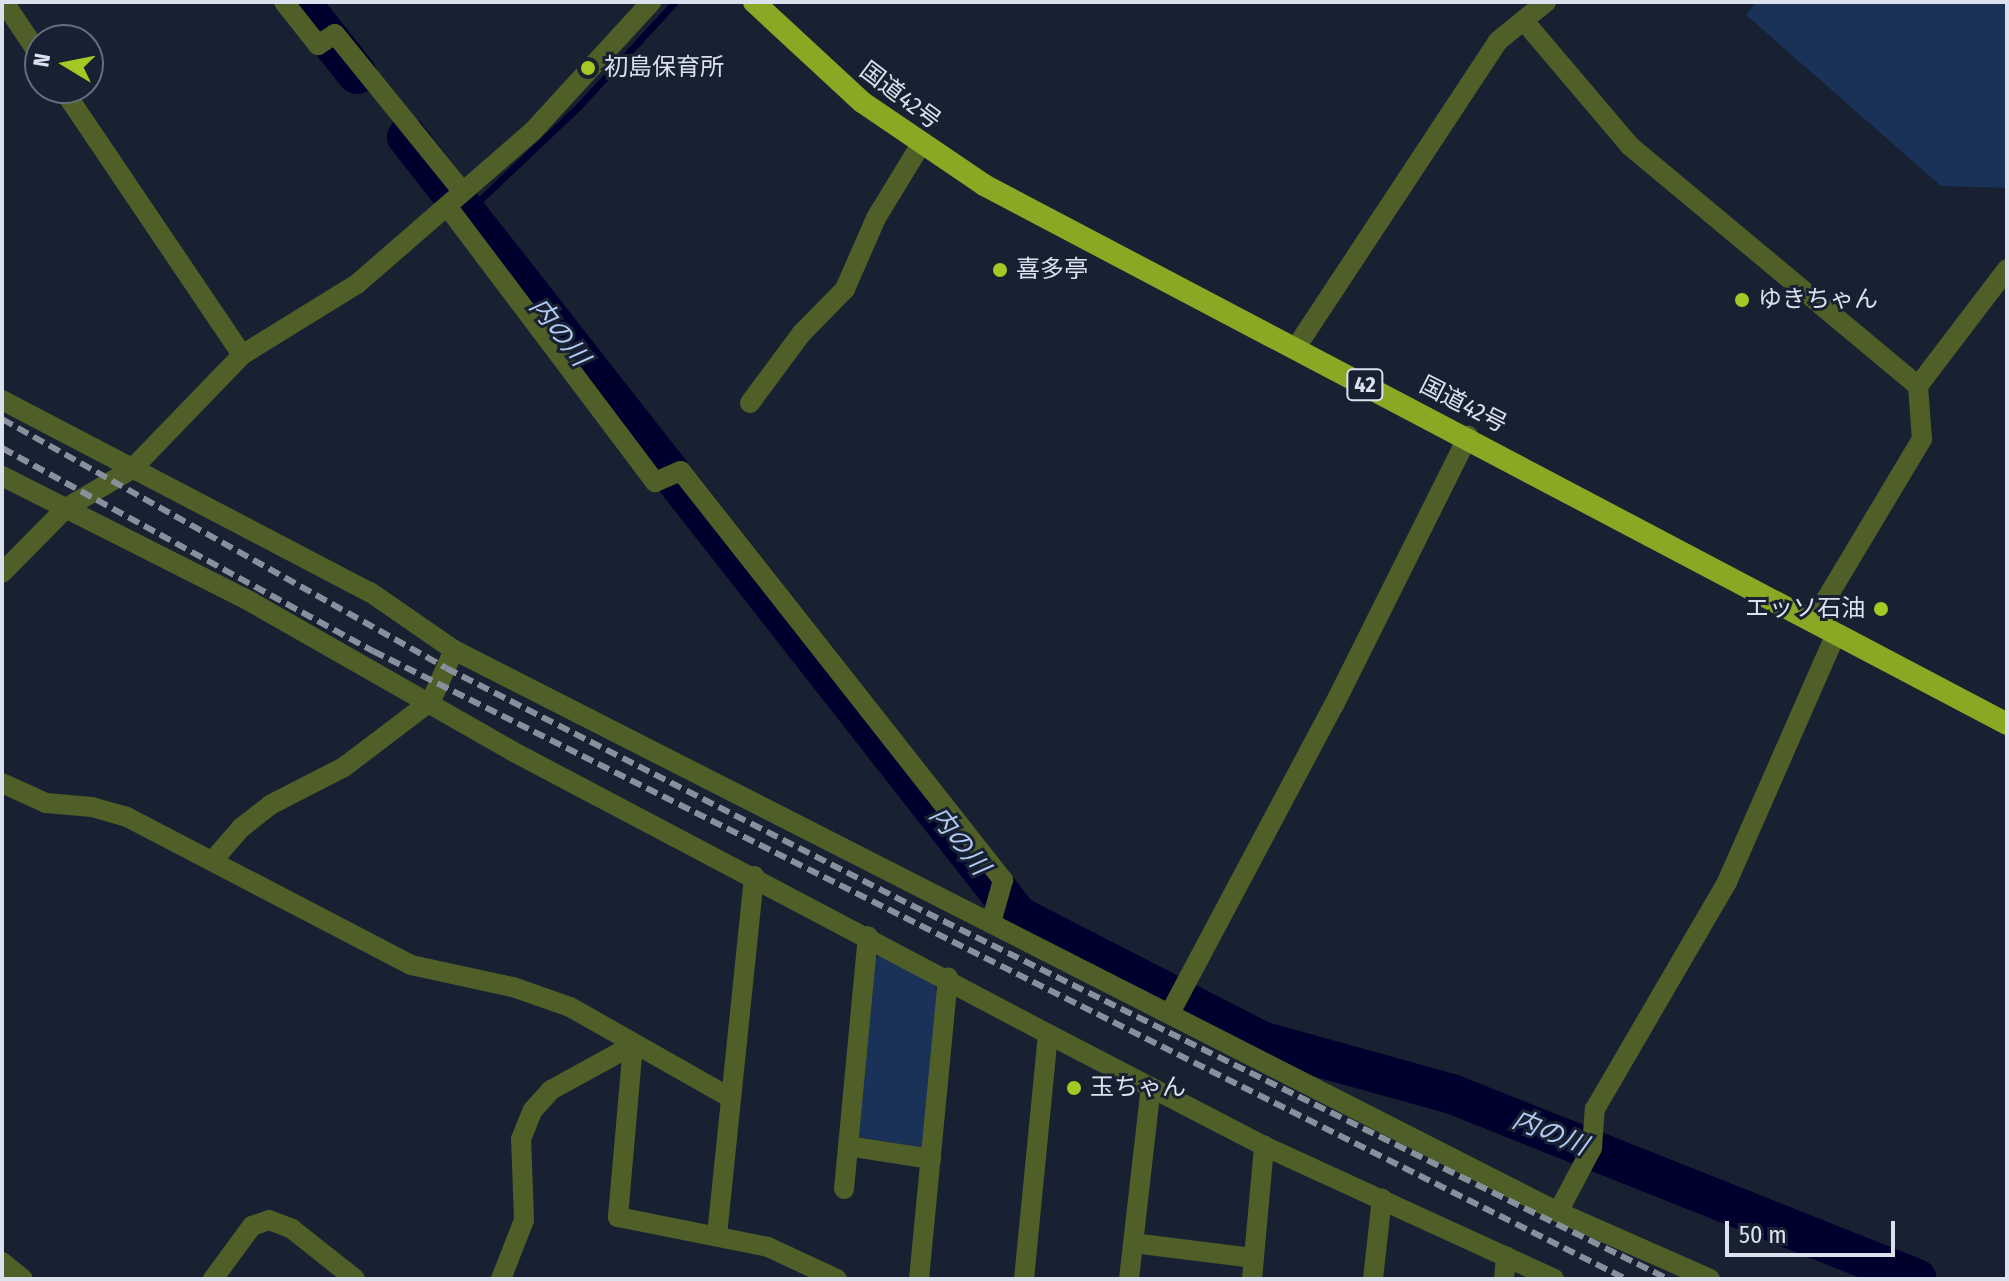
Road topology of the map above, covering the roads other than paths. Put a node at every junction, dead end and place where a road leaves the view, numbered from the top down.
1 (4, 2) edge
2 (284, 2) edge
3 (651, 2) edge
4 (754, 2) edge
5 (1546, 2) edge
6 (1524, 21) junction
7 (24, 32) edge
8 (73, 104) edge
9 (920, 146) junction
10 (463, 192) junction
11 (447, 206) junction
12 (2007, 269) edge
13 (1295, 349) junction
14 (242, 355) junction
15 (1918, 386) junction
16 (2, 400) edge
17 (750, 403) dead end
18 (1468, 436) junction
19 (132, 469) junction
20 (2, 476) edge
21 (66, 508) junction
22 (2, 573) edge
23 (1813, 621) junction
24 (1836, 634) junction
25 (454, 650) junction
26 (431, 701) junction
27 (2007, 724) edge
28 (2, 783) edge
29 (215, 858) junction
30 (754, 876) junction
31 (991, 923) junction
32 (868, 936) junction
33 (948, 977) junction
34 (1170, 1013) junction
35 (1048, 1034) junction
36 (633, 1045) junction
37 (1151, 1087) junction
38 (731, 1098) junction
39 (848, 1146) junction
40 (1264, 1146) junction
41 (931, 1159) junction
42 (844, 1189) dead end
43 (1382, 1198) junction
44 (1558, 1212) junction
45 (717, 1235) junction
46 (1133, 1243) junction
47 (1506, 1256) junction
48 (2, 1262) edge
49 (1253, 1269) edge
50 (23, 1279) edge
51 (213, 1279) edge
52 (355, 1279) edge
53 (501, 1279) edge
54 (837, 1279) edge
55 (919, 1279) edge
56 (1024, 1279) edge
57 (1129, 1279) edge
58 (1373, 1279) edge
59 (1504, 1279) edge
60 (1554, 1279) edge
61 (1710, 1279) edge

1 - 7 street
2 - 10 street
3 - 10 street
4 - 9 highway, 国道42号 / 42
5 - 6 street
6 - 13 street
6 - 15 street
8 - 14 street
9 - 13 highway, 国道42号 / 42
9 - 17 street
10 - 11 street
11 - 14 street
11 - 31 street
12 - 15 street
13 - 18 highway, 国道42号 / 42
14 - 19 street
15 - 23 street
16 - 19 street
18 - 23 highway, 国道42号 / 42
18 - 34 street
19 - 21 street
19 - 25 street
20 - 21 street
21 - 22 street
21 - 26 street
23 - 24 highway, 国道42号 / 42
24 - 27 highway, 国道42号 / 42
24 - 44 street
25 - 26 street
25 - 31 street
26 - 29 street
26 - 30 street
28 - 29 street
29 - 36 street
30 - 32 street
30 - 38 street
31 - 34 street
32 - 33 street
32 - 39 street
33 - 35 street
33 - 41 street
34 - 44 street
35 - 37 street
35 - 56 street
36 - 38 street
36 - 45 street
36 - 53 street
37 - 40 street
37 - 46 street
38 - 45 street
39 - 41 street
39 - 42 street
40 - 43 street
40 - 49 street
41 - 55 street
43 - 47 street
43 - 58 street
44 - 61 street
45 - 54 street
46 - 49 street
46 - 57 street
47 - 59 street
47 - 60 street
48 - 50 street
51 - 52 street

